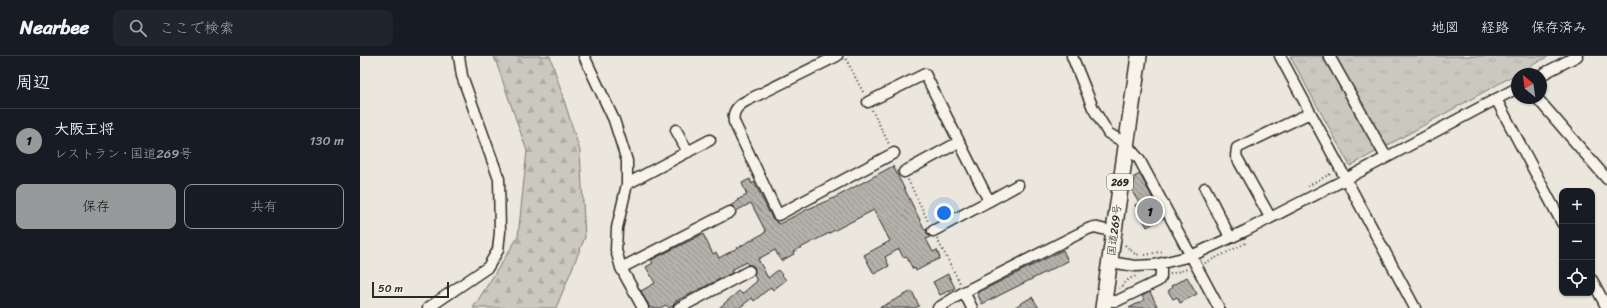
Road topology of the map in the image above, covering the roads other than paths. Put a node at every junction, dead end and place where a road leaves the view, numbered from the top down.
1 (459, 56) edge
2 (584, 56) edge
3 (836, 56) edge
4 (1072, 56) edge
5 (1139, 56) edge
6 (1280, 56) edge
7 (1329, 56) edge
8 (1576, 56) edge
9 (1547, 72) edge
10 (1511, 91) edge
11 (1496, 99) junction
12 (868, 102) dead end
13 (1542, 104) edge
14 (1310, 112) junction
15 (676, 130) dead end
16 (710, 140) dead end
17 (959, 142) junction
18 (1126, 144) junction
19 (688, 152) junction
20 (894, 153) dead end
21 (1386, 157) junction
22 (904, 172) dead end
23 (1346, 179) junction
24 (1607, 179) edge
25 (627, 184) junction
26 (1018, 186) dead end
27 (1205, 188) dead end
28 (989, 201) junction
29 (730, 212) dead end
30 (1270, 217) junction
31 (1559, 217) edge
32 (933, 231) dead end
33 (1114, 232) junction
34 (1230, 237) junction
35 (1192, 256) junction
36 (1110, 262) junction
37 (1161, 264) junction
38 (621, 268) junction
39 (749, 271) dead end
40 (1595, 286) edge
41 (964, 292) junction
42 (1103, 305) edge
43 (428, 308) edge
44 (643, 308) edge
45 (679, 308) edge
46 (938, 308) edge
47 (972, 308) edge
48 (1219, 308) edge
49 (1415, 308) edge
50 (1607, 308) edge

1 - 43 street
2 - 25 street
3 - 20 street
4 - 18 street
5 - 18 highway, 国道269号 / 269
6 - 14 street
7 - 21 street
8 - 9 street
10 - 11 street
11 - 21 street
11 - 31 street
12 - 17 street
13 - 24 street
14 - 23 street
14 - 30 street
15 - 19 street
16 - 19 street
17 - 22 street
17 - 28 street
18 - 33 highway, 国道269号 / 269
18 - 35 street
19 - 25 street
21 - 23 street
23 - 30 street
23 - 49 street
25 - 38 street
26 - 28 street
27 - 34 street
28 - 32 street
29 - 38 street
30 - 34 street
33 - 36 highway, 国道269号 / 269
33 - 41 street
34 - 35 street
35 - 37 street
35 - 48 street
36 - 37 street
36 - 42 highway, 国道269号 / 269
37 - 42 street
38 - 44 street
39 - 45 street
40 - 50 street
41 - 46 street
41 - 47 street

